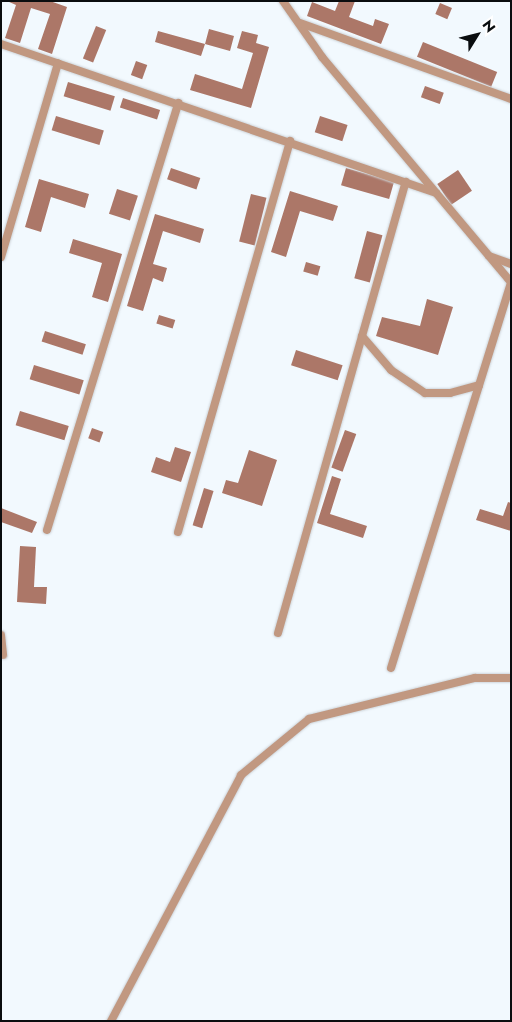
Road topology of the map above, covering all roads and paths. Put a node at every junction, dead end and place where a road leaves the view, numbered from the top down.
1 (283, 1) edge
2 (300, 23) junction
3 (1, 44) edge
4 (58, 63) junction
5 (511, 99) edge
6 (178, 103) junction
7 (290, 141) junction
8 (406, 182) junction
9 (436, 193) junction
10 (489, 256) junction
11 (1, 257) edge
12 (511, 264) edge
13 (511, 282) edge
14 (362, 336) junction
15 (479, 385) junction
16 (48, 530) dead end
17 (178, 532) dead end
18 (278, 633) dead end
19 (1, 635) edge
20 (3, 654) dead end
21 (391, 668) dead end
22 (511, 678) edge
23 (111, 1021) edge

1 - 2 lane
2 - 5 lane
2 - 9 lane
3 - 4 lane
4 - 6 lane
4 - 11 lane
6 - 7 lane
6 - 16 lane
7 - 8 lane
7 - 17 lane
8 - 9 lane
8 - 14 lane
9 - 10 lane
10 - 12 lane
10 - 13 lane
13 - 15 lane
14 - 15 lane
14 - 18 lane
15 - 21 lane
19 - 20 lane
22 - 23 lane

